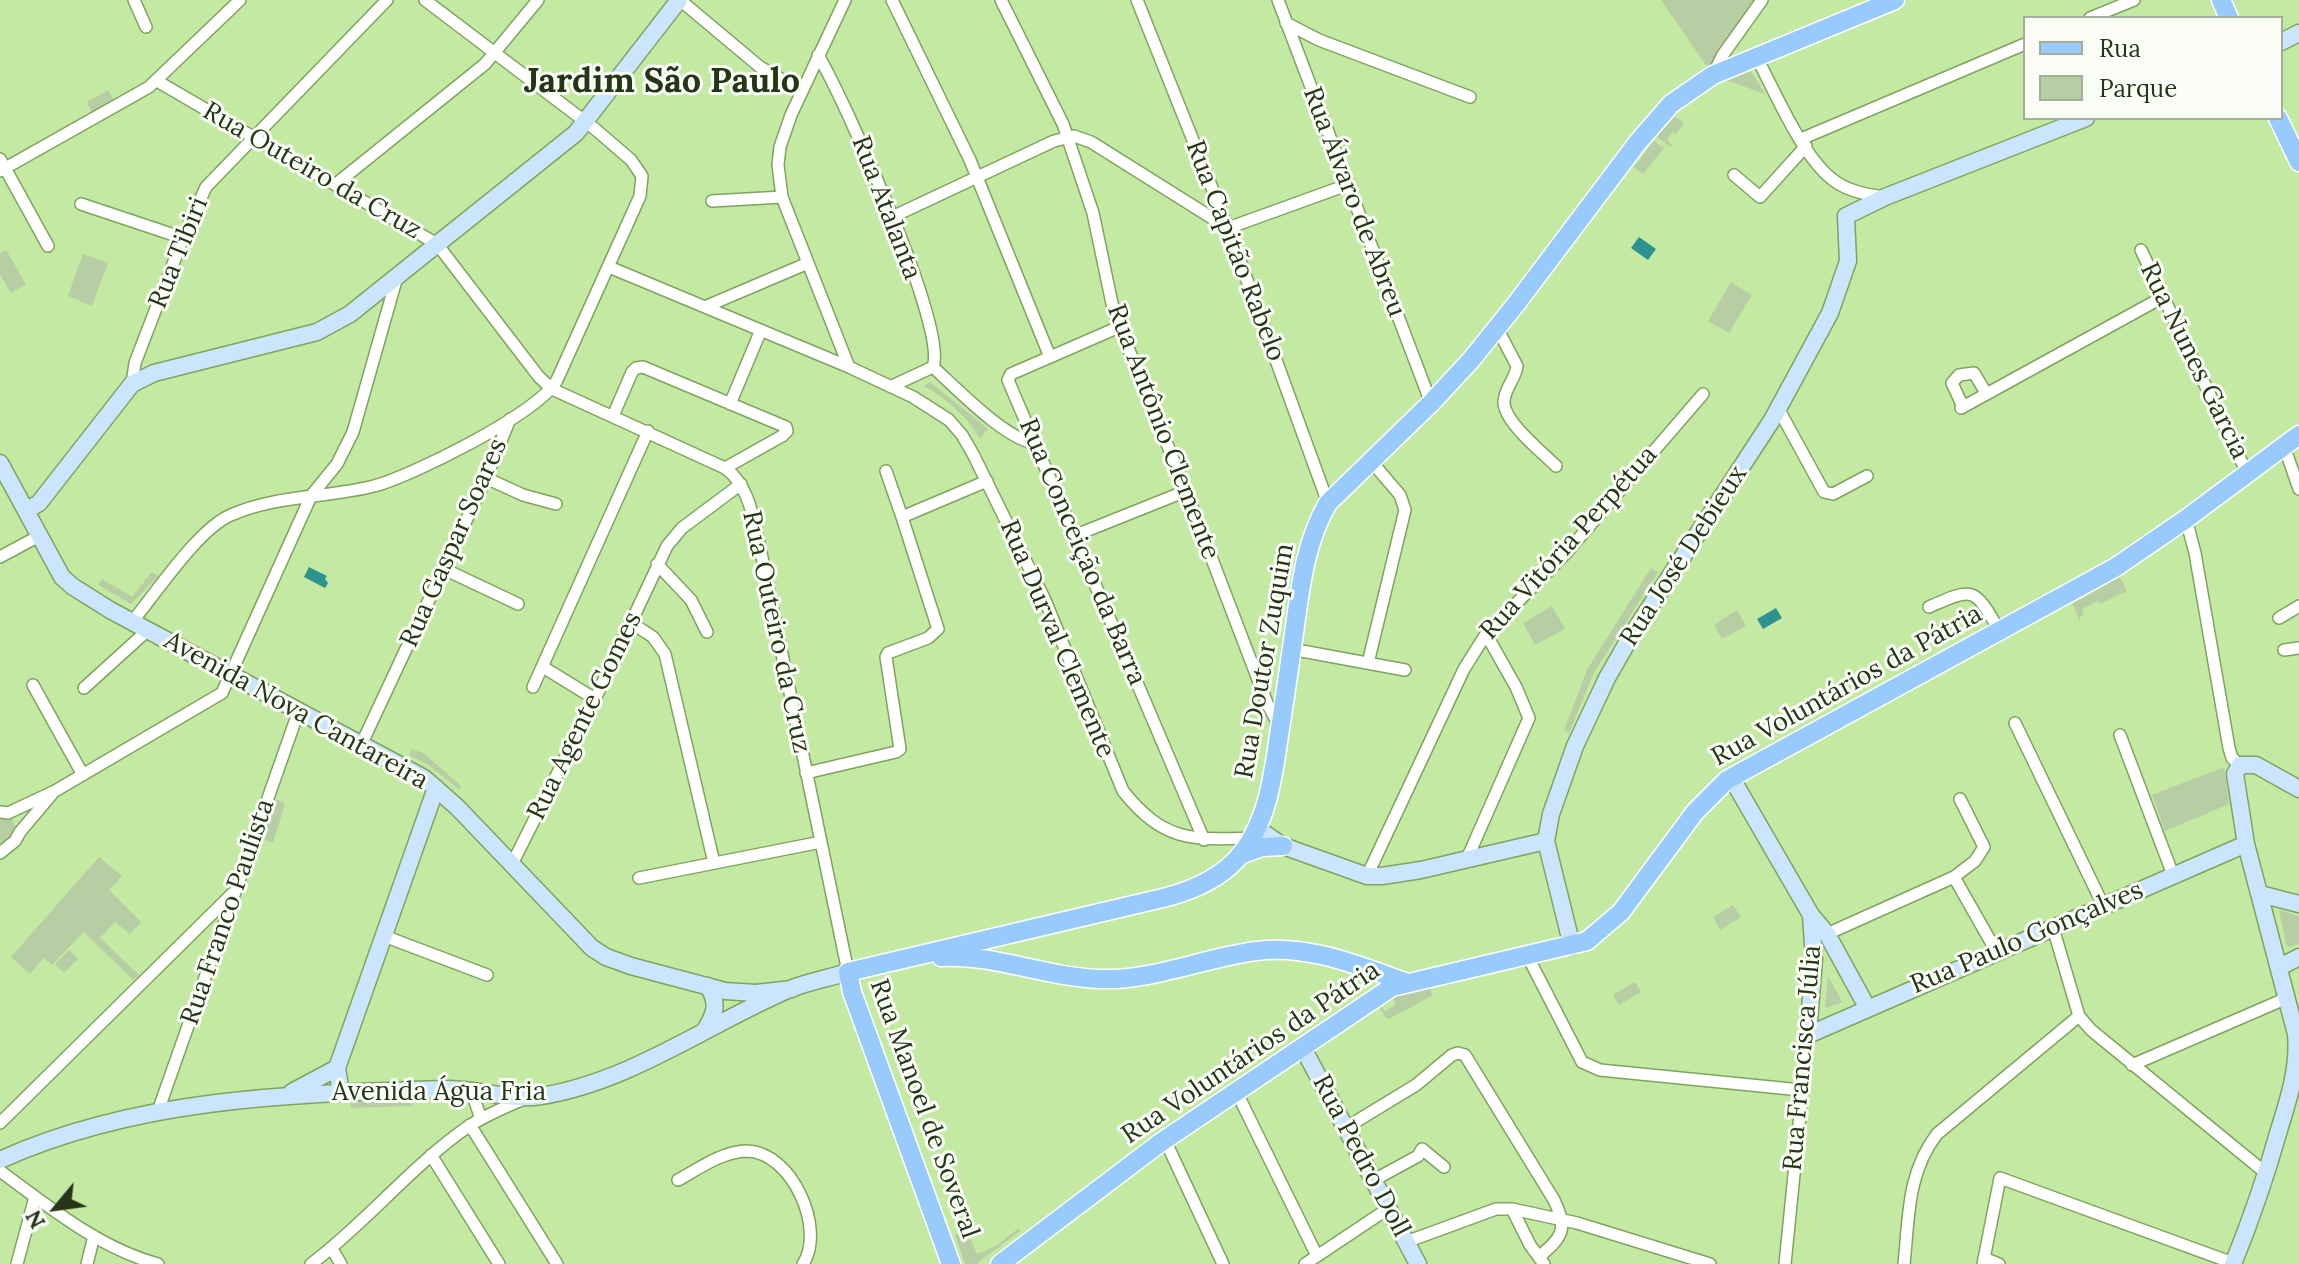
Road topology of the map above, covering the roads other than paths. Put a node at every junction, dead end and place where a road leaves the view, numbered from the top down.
1 (134, 0) edge
2 (240, 0) edge
3 (387, 0) edge
4 (425, 0) edge
5 (538, 0) edge
6 (680, 0) edge
7 (845, 0) edge
8 (892, 0) edge
9 (1001, 0) edge
10 (1137, 0) edge
11 (1278, 0) edge
12 (1762, 0) edge
13 (1895, 0) edge
14 (2134, 0) edge
15 (2095, 16) edge
16 (1286, 23) junction
17 (146, 27) dead end
18 (2023, 45) edge
19 (495, 54) junction
20 (818, 55) junction
21 (1756, 56) junction
22 (1713, 75) junction
23 (157, 81) junction
24 (802, 91) junction
25 (1470, 97) dead end
26 (2081, 120) edge
27 (2279, 120) edge
28 (585, 122) junction
29 (253, 136) junction
30 (1068, 136) junction
31 (1804, 142) junction
32 (2299, 162) edge
33 (2, 166) edge
34 (1734, 175) dead end
35 (977, 176) junction
36 (336, 184) junction
37 (1347, 185) junction
38 (782, 197) junction
39 (1885, 197) junction
40 (712, 201) dead end
41 (81, 204) dead end
42 (892, 217) junction
43 (1228, 228) junction
44 (183, 238) junction
45 (437, 244) junction
46 (48, 246) dead end
47 (2141, 250) dead end
48 (808, 263) junction
49 (609, 267) junction
50 (397, 277) junction
51 (2163, 297) junction
52 (707, 306) junction
53 (1119, 327) junction
54 (1497, 328) junction
55 (761, 330) junction
56 (1050, 357) junction
57 (849, 367) junction
58 (933, 367) junction
59 (132, 384) junction
60 (892, 386) junction
61 (552, 389) junction
62 (1986, 393) junction
63 (1703, 394) dead end
64 (1431, 403) junction
65 (730, 404) junction
66 (1778, 408) junction
67 (613, 416) junction
68 (510, 419) junction
69 (648, 431) junction
70 (2292, 440) edge
71 (1036, 443) junction
72 (1371, 461) junction
73 (0, 463) edge
74 (1556, 466) dead end
75 (725, 468) junction
76 (886, 471) dead end
77 (2247, 473) junction
78 (1867, 476) dead end
79 (486, 478) junction
80 (987, 481) junction
81 (741, 484) junction
82 (2299, 489) edge
83 (1186, 491) junction
84 (311, 496) junction
85 (1328, 503) junction
86 (556, 504) dead end
87 (26, 511) junction
88 (902, 517) junction
89 (2186, 519) junction
90 (1076, 535) junction
91 (39, 536) junction
92 (0, 557) edge
93 (657, 564) junction
94 (444, 569) junction
95 (518, 604) dead end
96 (2299, 606) edge
97 (1929, 607) dead end
98 (2279, 618) dead end
99 (132, 622) junction
100 (630, 622) junction
101 (148, 630) junction
102 (1999, 630) junction
103 (707, 632) dead end
104 (1486, 634) junction
105 (2299, 648) edge
106 (1291, 649) junction
107 (2284, 650) dead end
108 (1368, 663) junction
109 (543, 667) junction
110 (1405, 670) dead end
111 (229, 673) junction
112 (33, 685) dead end
113 (533, 687) dead end
114 (84, 688) dead end
115 (595, 699) junction
116 (299, 710) junction
117 (2015, 723) dead end
118 (1280, 728) junction
119 (2120, 735) dead end
120 (362, 743) junction
121 (2240, 765) junction
122 (806, 773) junction
123 (83, 775) junction
124 (1731, 777) junction
125 (436, 788) junction
126 (2299, 789) edge
127 (55, 791) junction
128 (1960, 799) dead end
129 (457, 807) junction
130 (429, 808) junction
131 (2, 812) edge
132 (20, 832) junction
133 (1254, 833) junction
134 (1204, 840) junction
135 (1546, 841) junction
136 (821, 842) junction
137 (2246, 844) junction
138 (1283, 846) junction
139 (2, 849) edge
140 (1240, 855) junction
141 (1466, 861) junction
142 (714, 863) junction
143 (511, 866) junction
144 (2173, 875) junction
145 (1367, 876) junction
146 (1954, 877) junction
147 (639, 878) dead end
148 (235, 891) junction
149 (2260, 894) junction
150 (2299, 904) edge
151 (2103, 905) junction
152 (1811, 915) junction
153 (2053, 928) junction
154 (1827, 934) junction
155 (384, 936) junction
156 (1572, 946) junction
157 (1996, 951) junction
158 (927, 953) junction
159 (1837, 953) junction
160 (1528, 957) junction
161 (2299, 957) edge
162 (1814, 959) junction
163 (1349, 964) junction
164 (2280, 967) junction
165 (848, 972) junction
166 (487, 975) dead end
167 (1405, 982) junction
168 (708, 986) junction
169 (792, 989) junction
170 (2287, 998) junction
171 (1364, 1004) junction
172 (1867, 1007) junction
173 (2079, 1016) junction
174 (720, 1024) joint
175 (704, 1032) junction
176 (1808, 1035) junction
177 (1303, 1048) junction
178 (2132, 1065) junction
179 (337, 1068) junction
180 (471, 1090) junction
181 (1801, 1090) junction
182 (341, 1093) junction
183 (1237, 1093) junction
184 (287, 1095) junction
185 (529, 1097) junction
186 (157, 1114) junction
187 (475, 1122) junction
188 (0, 1123) edge
189 (1347, 1127) junction
190 (1165, 1140) junction
191 (431, 1155) junction
192 (0, 1160) edge
193 (1444, 1167) dead end
194 (0, 1171) edge
195 (2267, 1174) junction
196 (678, 1180) dead end
197 (1374, 1180) junction
198 (35, 1197) junction
199 (1389, 1208) junction
200 (1512, 1209) junction
201 (1564, 1220) junction
202 (94, 1236) junction
203 (1406, 1242) junction
204 (332, 1249) junction
205 (1317, 1256) junction
206 (1541, 1261) edge
207 (1983, 1261) edge
208 (17, 1264) edge
209 (87, 1264) edge
210 (158, 1264) edge
211 (311, 1264) edge
212 (341, 1264) edge
213 (499, 1264) edge
214 (557, 1264) edge
215 (803, 1264) edge
216 (951, 1264) edge
217 (1000, 1264) edge
218 (1223, 1264) edge
219 (1305, 1264) edge
220 (1418, 1264) edge
221 (1710, 1264) edge
222 (1785, 1264) edge
223 (1904, 1264) edge
224 (1999, 1264) edge
225 (2233, 1264) edge

1 - 17 street
2 - 23 street
3 - 29 street, Rua Tibiri
4 - 19 street, Rua Gaspar Soares
5 - 19 street
6 - 24 street
6 - 28 main road
7 - 20 street
8 - 35 street
9 - 30 street, Rua Antônio Clemente
10 - 43 street, Rua Capitão Rabelo
11 - 16 street, Rua Álvaro de Abreu
12 - 22 street
13 - 21 main road, Rua Doutor Zuquim
14 - 15 street
16 - 25 street
16 - 37 street, Rua Álvaro de Abreu
18 - 31 street
19 - 28 street, Rua Gaspar Soares
19 - 36 street
20 - 24 street
20 - 42 street, Rua Atalanta
21 - 22 main road, Rua Doutor Zuquim
21 - 31 street
22 - 54 main road, Rua Doutor Zuquim
23 - 29 street, Rua Outeiro da Cruz
23 - 33 street
24 - 38 street
26 - 39 main road
27 - 32 main road
28 - 45 main road
28 - 49 street, Rua Gaspar Soares
29 - 36 street, Rua Outeiro da Cruz
29 - 44 street, Rua Tibiri
30 - 35 street
30 - 43 street
30 - 53 street, Rua Antônio Clemente
31 - 34 street
31 - 39 street
33 - 46 street
35 - 42 street
35 - 56 street
36 - 45 street, Rua Outeiro da Cruz
37 - 43 street
37 - 64 street, Rua Álvaro de Abreu
38 - 40 street
38 - 48 street
39 - 66 main road, Rua José Debieux
41 - 44 street
42 - 58 street, Rua Atalanta
43 - 85 street, Rua Capitão Rabelo
44 - 59 street, Rua Tibiri
45 - 50 main road
45 - 61 street, Rua Outeiro da Cruz
47 - 51 street, Rua Nunes Garcia
48 - 52 street
48 - 57 street
49 - 52 street, Rua Durval Clemente
49 - 61 street, Rua Gaspar Soares
50 - 59 main road
50 - 84 street
51 - 62 street
51 - 77 street, Rua Nunes Garcia
52 - 55 street, Rua Durval Clemente
53 - 56 street, Rua Conceição da Barra
53 - 83 street, Rua Antônio Clemente
54 - 64 main road, Rua Doutor Zuquim
54 - 74 street
55 - 57 street, Rua Durval Clemente
55 - 65 street
56 - 71 street, Rua Conceição da Barra
57 - 60 street, Rua Durval Clemente
58 - 60 street
58 - 71 street
59 - 87 main road
60 - 80 street, Rua Durval Clemente
61 - 67 street, Rua Outeiro da Cruz
61 - 68 street, Rua Gaspar Soares
62 - 62 street
63 - 104 street, Rua Vitória Perpétua
64 - 72 main road, Rua Doutor Zuquim
65 - 67 street
65 - 75 street
66 - 78 street
66 - 135 main road, Rua José Debieux
67 - 69 street, Rua Outeiro da Cruz
68 - 79 street, Rua Gaspar Soares
68 - 84 street
69 - 75 street, Rua Outeiro da Cruz
69 - 109 street
70 - 77 main road, Rua Voluntários da Pátria
70 - 82 street
71 - 90 street, Rua Conceição da Barra
72 - 85 main road, Rua Doutor Zuquim
72 - 108 street
73 - 87 main road, Avenida Nova Cantareira
75 - 81 street, Rua Outeiro da Cruz
76 - 88 street
77 - 89 main road, Rua Voluntários da Pátria
79 - 86 street
79 - 94 street, Rua Gaspar Soares
80 - 88 street
80 - 134 street, Rua Durval Clemente
81 - 93 street, Rua Agente Gomes
81 - 122 street, Rua Outeiro da Cruz
83 - 90 street
83 - 118 street, Rua Antônio Clemente
84 - 99 street
84 - 111 street
85 - 106 main road, Rua Doutor Zuquim
87 - 91 main road, Avenida Nova Cantareira
88 - 122 street
89 - 102 main road, Rua Voluntários da Pátria
89 - 121 street
90 - 134 street, Rua Conceição da Barra
91 - 92 street
91 - 99 main road, Avenida Nova Cantareira
93 - 100 street, Rua Agente Gomes
93 - 103 street
94 - 95 street
94 - 120 street, Rua Gaspar Soares
96 - 98 street
97 - 102 street
99 - 101 main road, Avenida Nova Cantareira
100 - 115 street, Rua Agente Gomes
100 - 142 street
101 - 111 main road, Avenida Nova Cantareira
101 - 114 street
102 - 124 main road, Rua Voluntários da Pátria
104 - 141 street
104 - 145 street, Rua Vitória Perpétua
105 - 107 street
106 - 108 street
106 - 118 main road, Rua Doutor Zuquim
108 - 110 street
109 - 113 street
109 - 115 street
111 - 116 main road, Avenida Nova Cantareira
111 - 123 street
112 - 123 street
115 - 143 street, Rua Agente Gomes
116 - 120 main road, Avenida Nova Cantareira
116 - 148 street, Rua Franco Paulista
117 - 151 street
118 - 133 main road, Rua Doutor Zuquim
119 - 144 street
120 - 125 main road, Avenida Nova Cantareira
121 - 126 main road
121 - 137 main road
122 - 136 street, Rua Outeiro da Cruz
123 - 127 street
124 - 152 main road, Rua Francisca Júlia
124 - 156 main road, Rua Voluntários da Pátria
125 - 129 main road, Avenida Nova Cantareira
125 - 130 main road
127 - 131 street
127 - 132 street
128 - 146 street
129 - 130 main road
129 - 143 main road, Avenida Nova Cantareira
130 - 155 main road
131 - 132 street
132 - 139 street
133 - 134 street, Rua Durval Clemente
133 - 138 main road
133 - 140 main road, Rua Doutor Zuquim
135 - 141 main road
135 - 156 main road, Rua José Debieux
136 - 142 street
136 - 165 street, Rua Outeiro da Cruz
137 - 144 main road, Rua Paulo Gonçalves
137 - 149 main road
138 - 140 main road
138 - 145 main road
140 - 158 main road, Rua Doutor Zuquim
141 - 145 main road
142 - 147 street
143 - 168 main road, Avenida Nova Cantareira
144 - 151 main road, Rua Paulo Gonçalves
146 - 154 street
146 - 157 street
148 - 186 street, Rua Franco Paulista
148 - 188 street
149 - 150 main road
149 - 164 main road
151 - 153 main road, Rua Paulo Gonçalves
152 - 154 main road
152 - 162 main road, Rua Francisca Júlia
153 - 157 main road, Rua Paulo Gonçalves
153 - 173 street
154 - 159 main road
155 - 166 street
155 - 179 main road
156 - 160 main road, Rua Voluntários da Pátria
157 - 172 main road, Rua Paulo Gonçalves
158 - 163 main road
158 - 165 main road, Rua Doutor Zuquim
159 - 162 main road
159 - 172 main road
160 - 167 main road, Rua Voluntários da Pátria
160 - 181 street
161 - 164 main road
162 - 176 main road, Rua Francisca Júlia
163 - 167 main road
163 - 171 main road
164 - 170 main road
165 - 169 main road, Rua Doutor Zuquim
165 - 216 main road, Rua Manoel de Soveral
167 - 171 main road, Rua Voluntários da Pátria
168 - 169 main road, Avenida Nova Cantareira
168 - 175 main road
169 - 174 main road, Rua Doutor Zuquim
170 - 178 street
170 - 195 main road
171 - 177 main road, Rua Voluntários da Pátria
172 - 176 main road, Rua Paulo Gonçalves
173 - 178 street
173 - 223 street
174 - 175 main road, Avenida Água Fria
175 - 185 main road, Avenida Água Fria
176 - 181 street, Rua Francisca Júlia
177 - 183 main road, Rua Voluntários da Pátria
177 - 189 main road, Rua Pedro Doll
178 - 195 street
179 - 182 main road
179 - 184 main road, Avenida Água Fria
180 - 182 main road, Avenida Água Fria
180 - 185 main road, Avenida Água Fria
180 - 187 street
181 - 222 street, Rua Francisca Júlia
182 - 184 main road, Avenida Água Fria
183 - 190 main road, Rua Voluntários da Pátria
183 - 205 street
184 - 186 main road, Avenida Água Fria
185 - 187 street
186 - 192 main road, Avenida Água Fria
187 - 191 street
187 - 214 street
189 - 197 main road, Rua Pedro Doll
189 - 201 street
190 - 217 main road, Rua Voluntários da Pátria
190 - 218 street
191 - 204 street
191 - 213 street
193 - 197 street
194 - 198 street
195 - 225 main road
196 - 215 street
197 - 199 main road, Rua Pedro Doll
198 - 202 street
198 - 208 street
199 - 203 main road, Rua Pedro Doll
199 - 205 street
200 - 201 street
200 - 203 street
200 - 206 street
201 - 206 street
201 - 221 street
202 - 209 street
202 - 210 street
203 - 220 main road, Rua Pedro Doll
204 - 211 street
204 - 212 street
205 - 219 street
207 - 224 street
207 - 225 street

